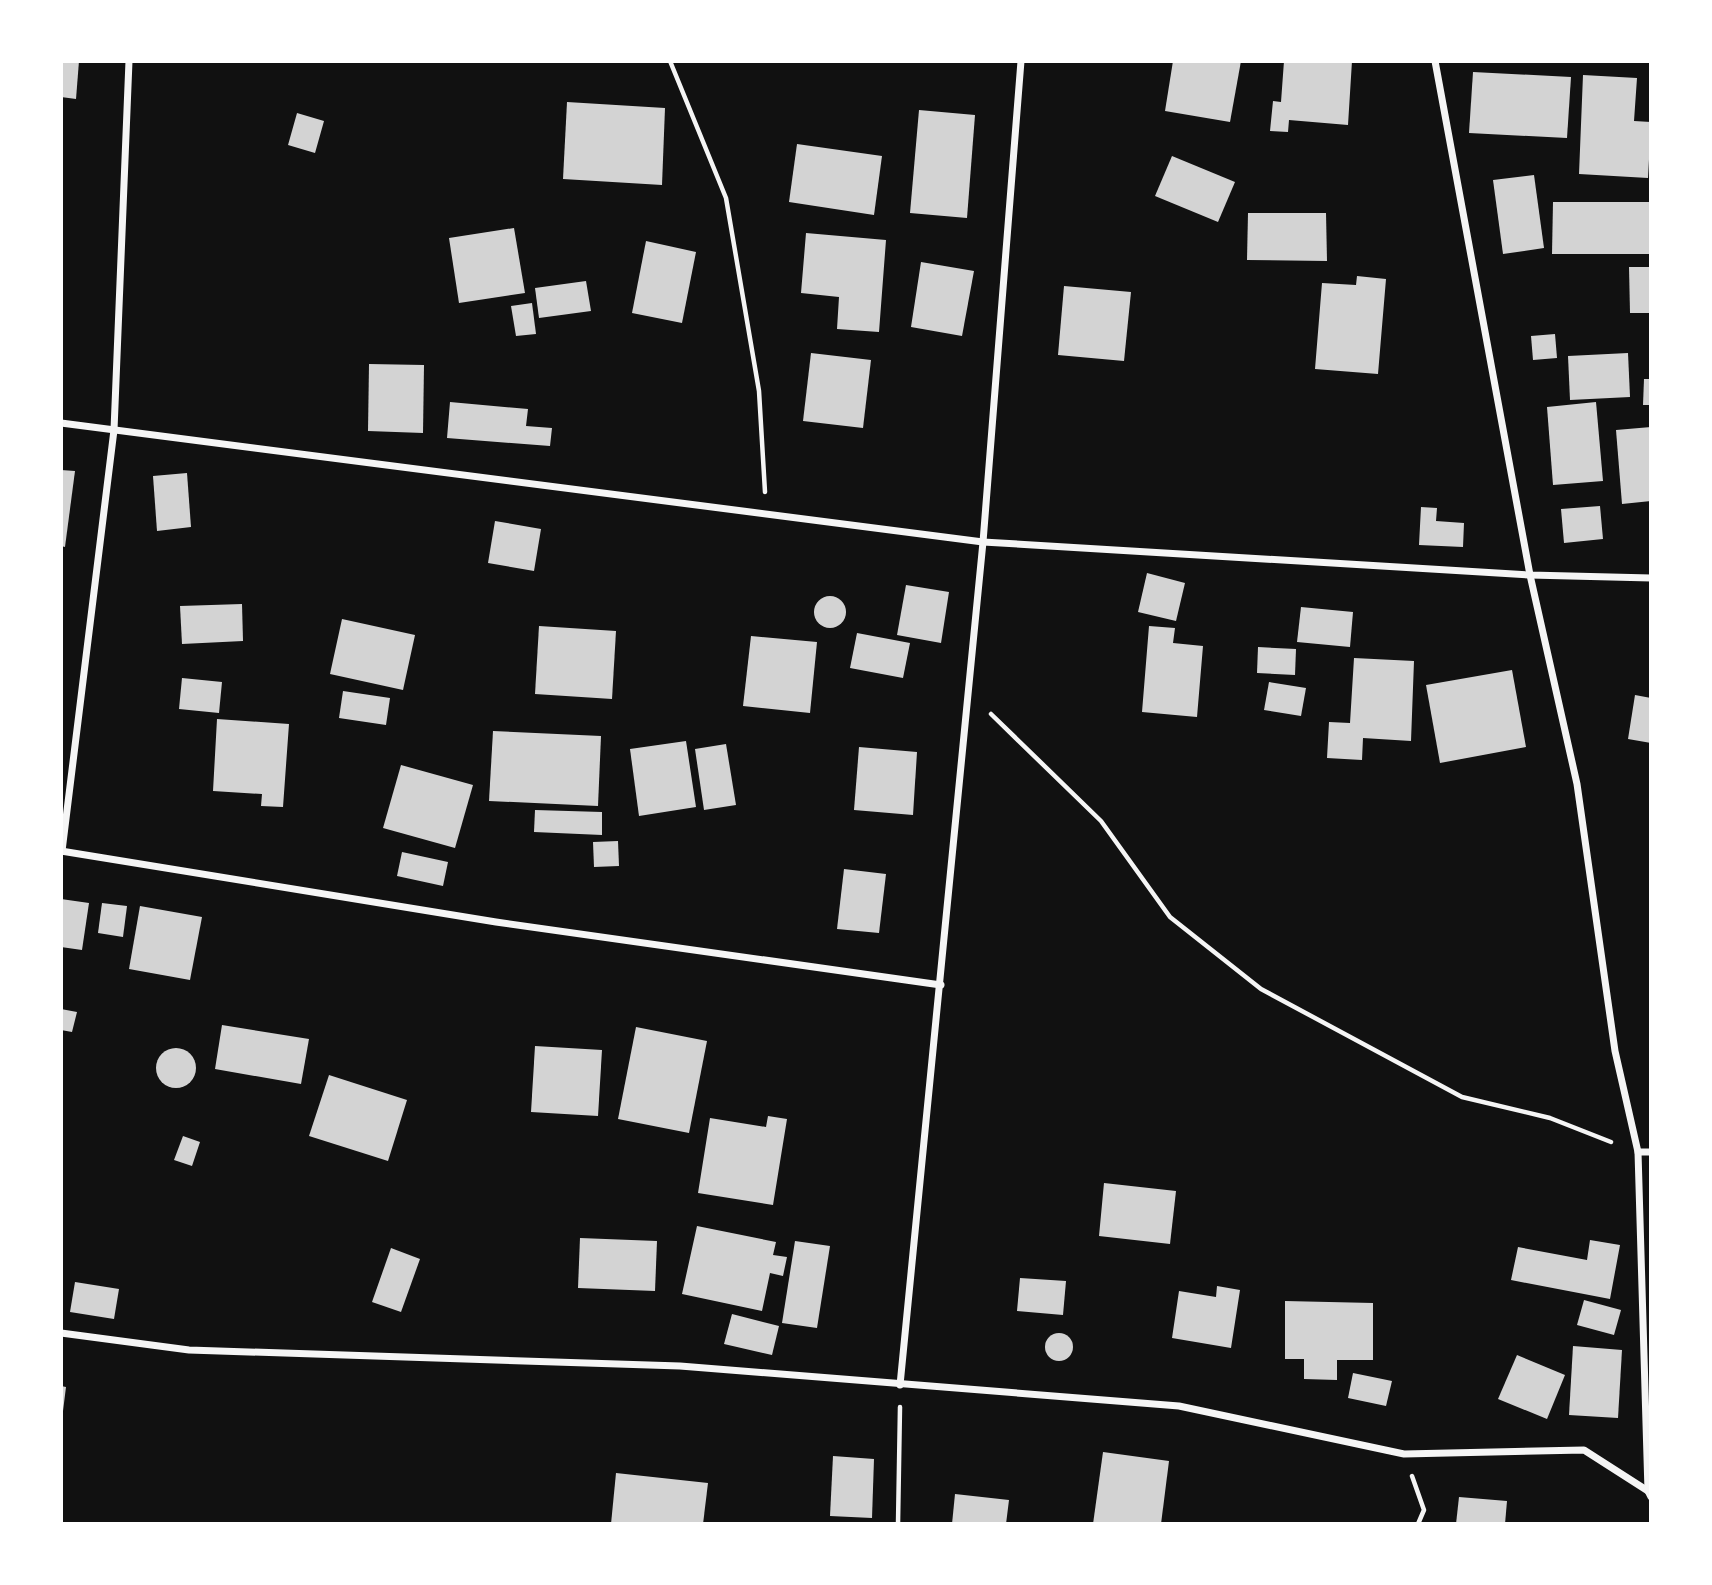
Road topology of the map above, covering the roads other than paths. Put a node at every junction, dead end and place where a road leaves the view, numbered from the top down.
1 (129, 61) edge
2 (1021, 61) edge
3 (1435, 61) edge
4 (61, 423) edge
5 (114, 430) junction
6 (983, 542) junction
7 (1530, 575) junction
8 (1651, 578) edge
9 (62, 851) edge
10 (941, 985) junction
11 (1638, 1152) junction
12 (1651, 1152) edge
13 (61, 1333) edge
14 (900, 1385) junction
15 (1649, 1494) edge

1 - 5 street
2 - 6 street
3 - 7 street
4 - 5 street
5 - 6 street
5 - 9 street
6 - 7 street
6 - 10 street
7 - 8 street
7 - 11 street
9 - 10 street
10 - 14 street
11 - 12 street
11 - 15 street
13 - 14 street
14 - 15 street

